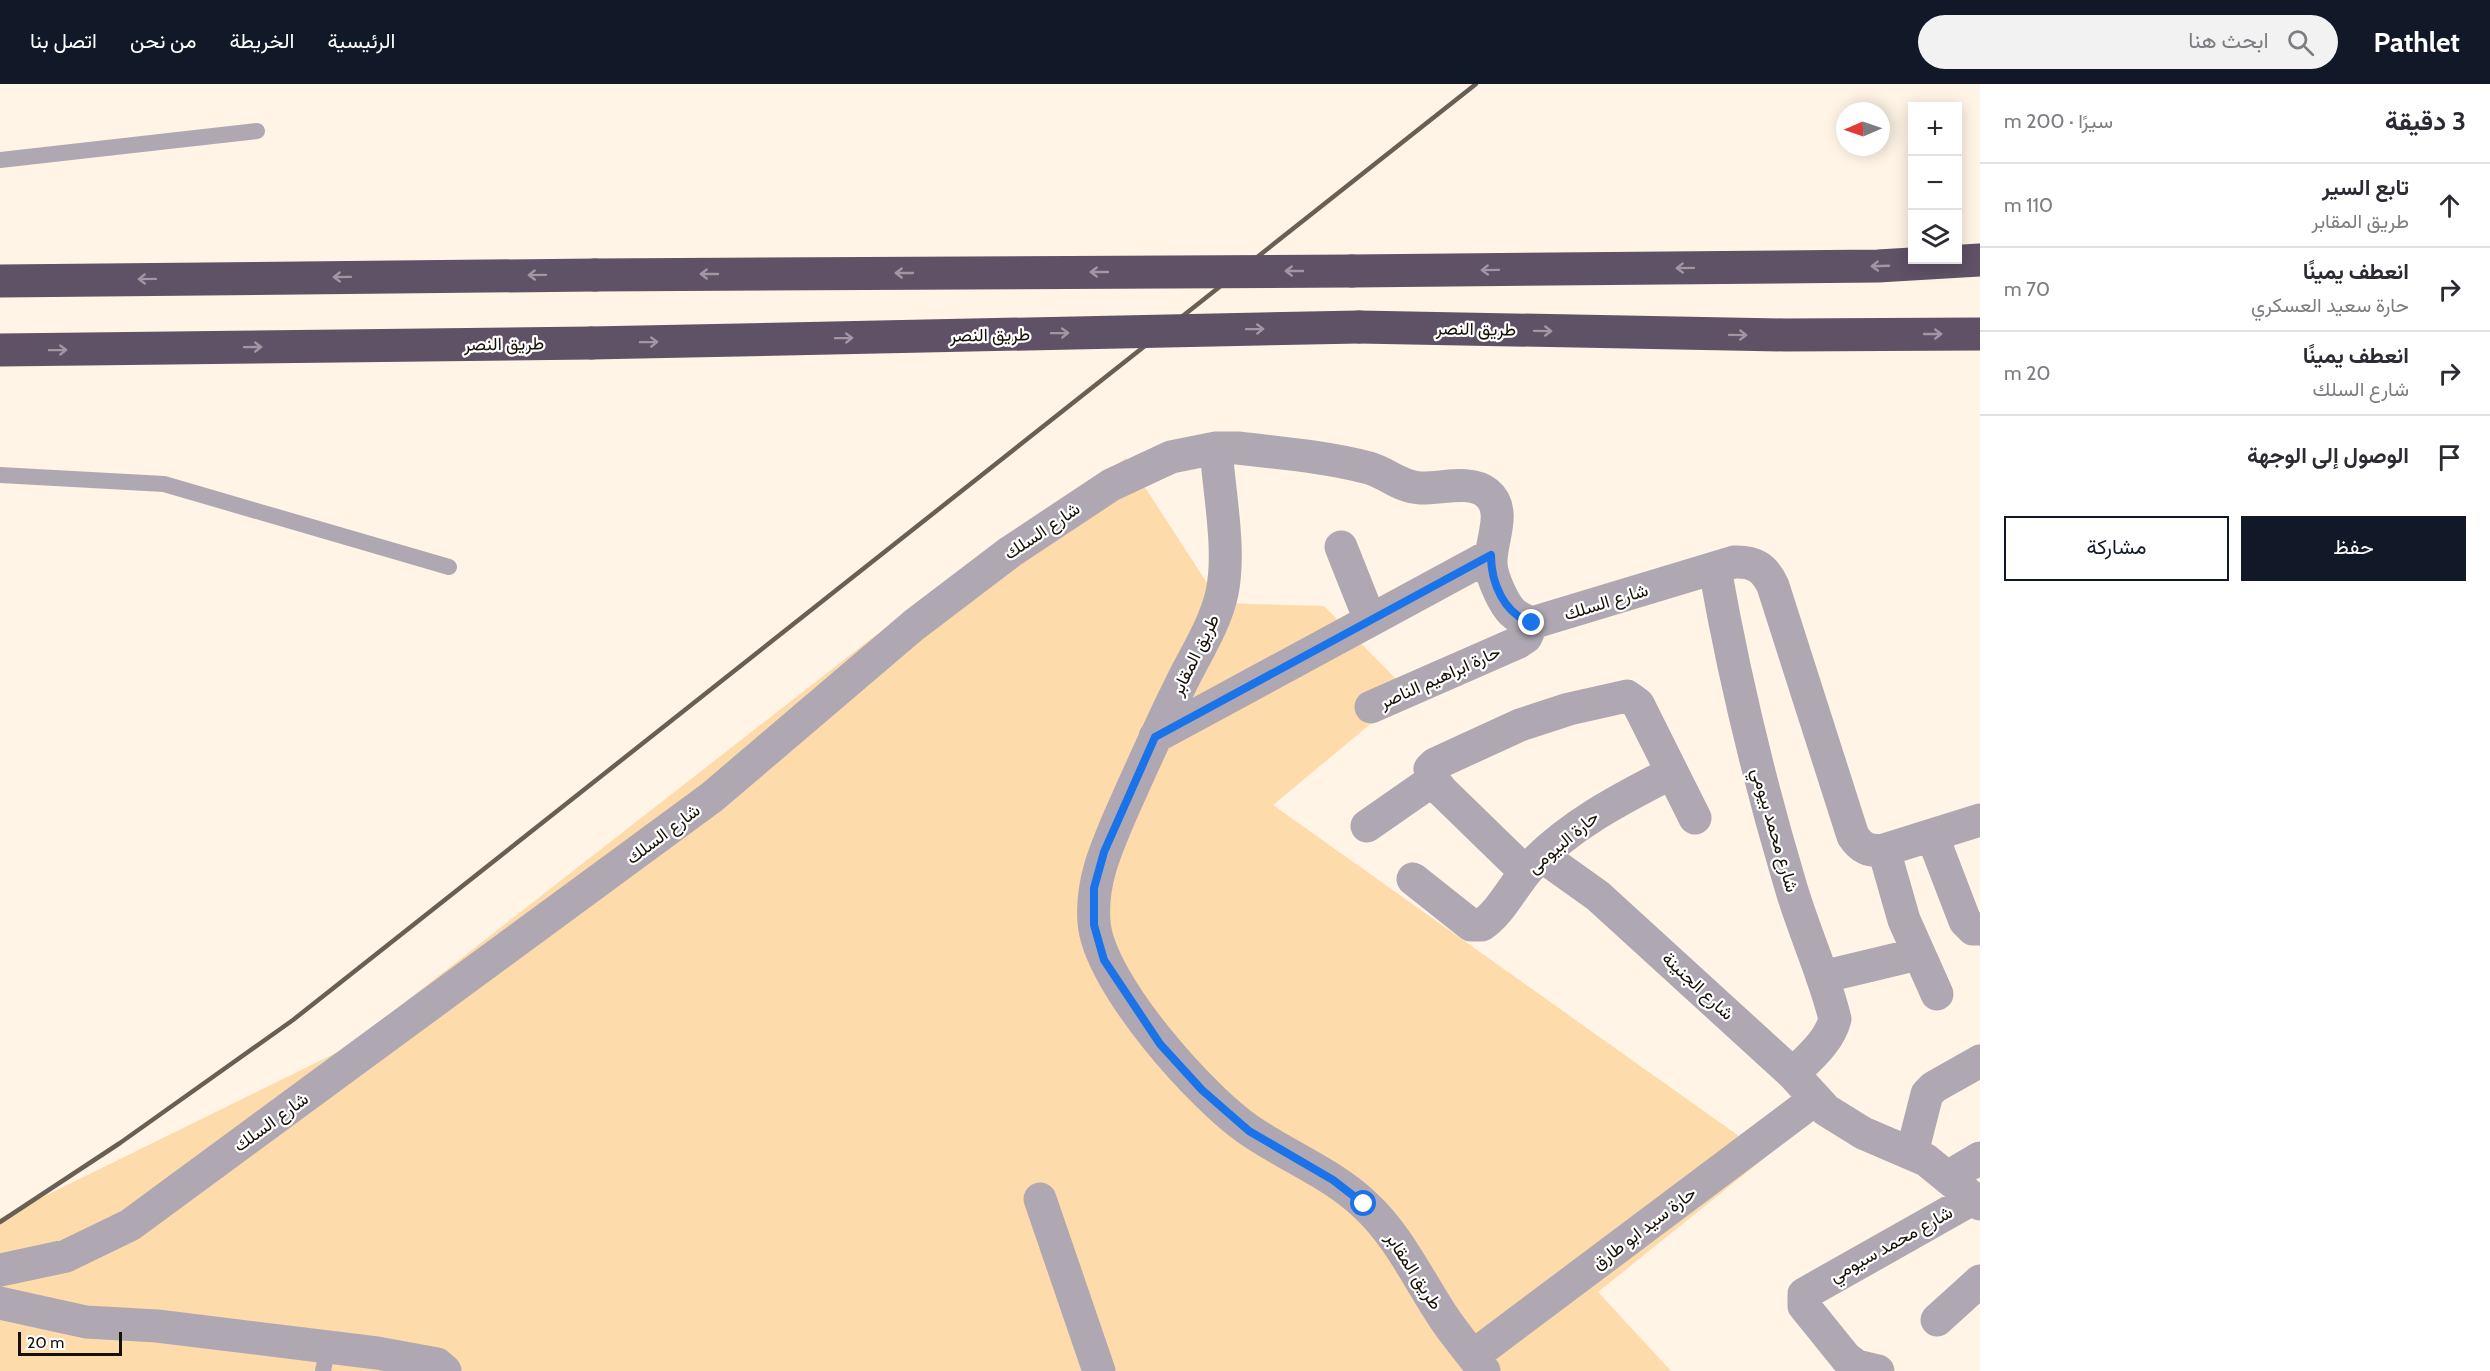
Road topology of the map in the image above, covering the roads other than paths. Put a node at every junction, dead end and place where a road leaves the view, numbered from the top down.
1 (257, 131) dead end
2 (0, 160) edge
3 (1980, 260) edge
4 (0, 281) edge
5 (1980, 334) edge
6 (0, 350) edge
7 (1216, 448) junction
8 (0, 475) edge
9 (1341, 547) dead end
10 (1491, 555) junction
11 (449, 567) dead end
12 (1715, 568) junction
13 (1370, 620) junction
14 (1532, 623) junction
15 (1371, 707) dead end
16 (1155, 737) junction
17 (1671, 774) junction
18 (1431, 775) junction
19 (1695, 818) dead end
20 (1980, 820) edge
21 (1366, 826) dead end
22 (1932, 835) junction
23 (1884, 850) junction
24 (1530, 867) junction
25 (1413, 879) dead end
26 (1980, 929) edge
27 (1918, 954) junction
28 (1822, 977) junction
29 (1937, 994) dead end
30 (1980, 1062) edge
31 (1793, 1074) junction
32 (1814, 1100) junction
33 (1912, 1153) junction
34 (1980, 1158) edge
35 (1948, 1177) junction
36 (1040, 1199) dead end
37 (1977, 1201) edge
38 (0, 1270) edge
39 (1980, 1281) edge
40 (0, 1303) edge
41 (1936, 1320) dead end
42 (326, 1359) edge
43 (1479, 1364) edge
44 (445, 1371) edge
45 (1099, 1371) edge
46 (1878, 1371) edge

1 - 2 lane
3 -> 4 highway, bridge
6 -> 5 highway, طريق النصر, bridge
7 - 10 street, شارع السلك
7 - 16 street, طريق المقابر
7 - 38 street, شارع السلك
8 - 11 lane
9 - 13 street
10 - 13 street
10 - 14 street, شارع السلك
12 - 14 street, شارع السلك
12 - 23 street, شارع السلك
12 - 28 street, شارع محمد بيومي
13 - 16 street
14 - 15 street, حارة ابراهيم الناصر
16 - 43 street, طريق المقابر
17 - 18 street
17 - 19 street
17 - 24 street, حارة البيومى
18 - 21 street
18 - 24 street
20 - 22 street
22 - 23 street
22 - 26 street
23 - 27 street
24 - 25 street, حارة البيومى
24 - 31 street, شارع الجنينة
27 - 28 street
27 - 29 street
28 - 31 street, شارع محمد بيومي
30 - 33 street
31 - 32 street, شارع الجنينة
32 - 33 street, شارع الجنينة
32 - 43 street, حارة سيد ابو طارق
33 - 35 street, شارع الجنينة
34 - 35 street
35 - 37 street, شارع الجنينة
36 - 45 street
37 - 46 street, شارع محمد سيومي
39 - 41 street
40 - 42 street
42 - 44 street

